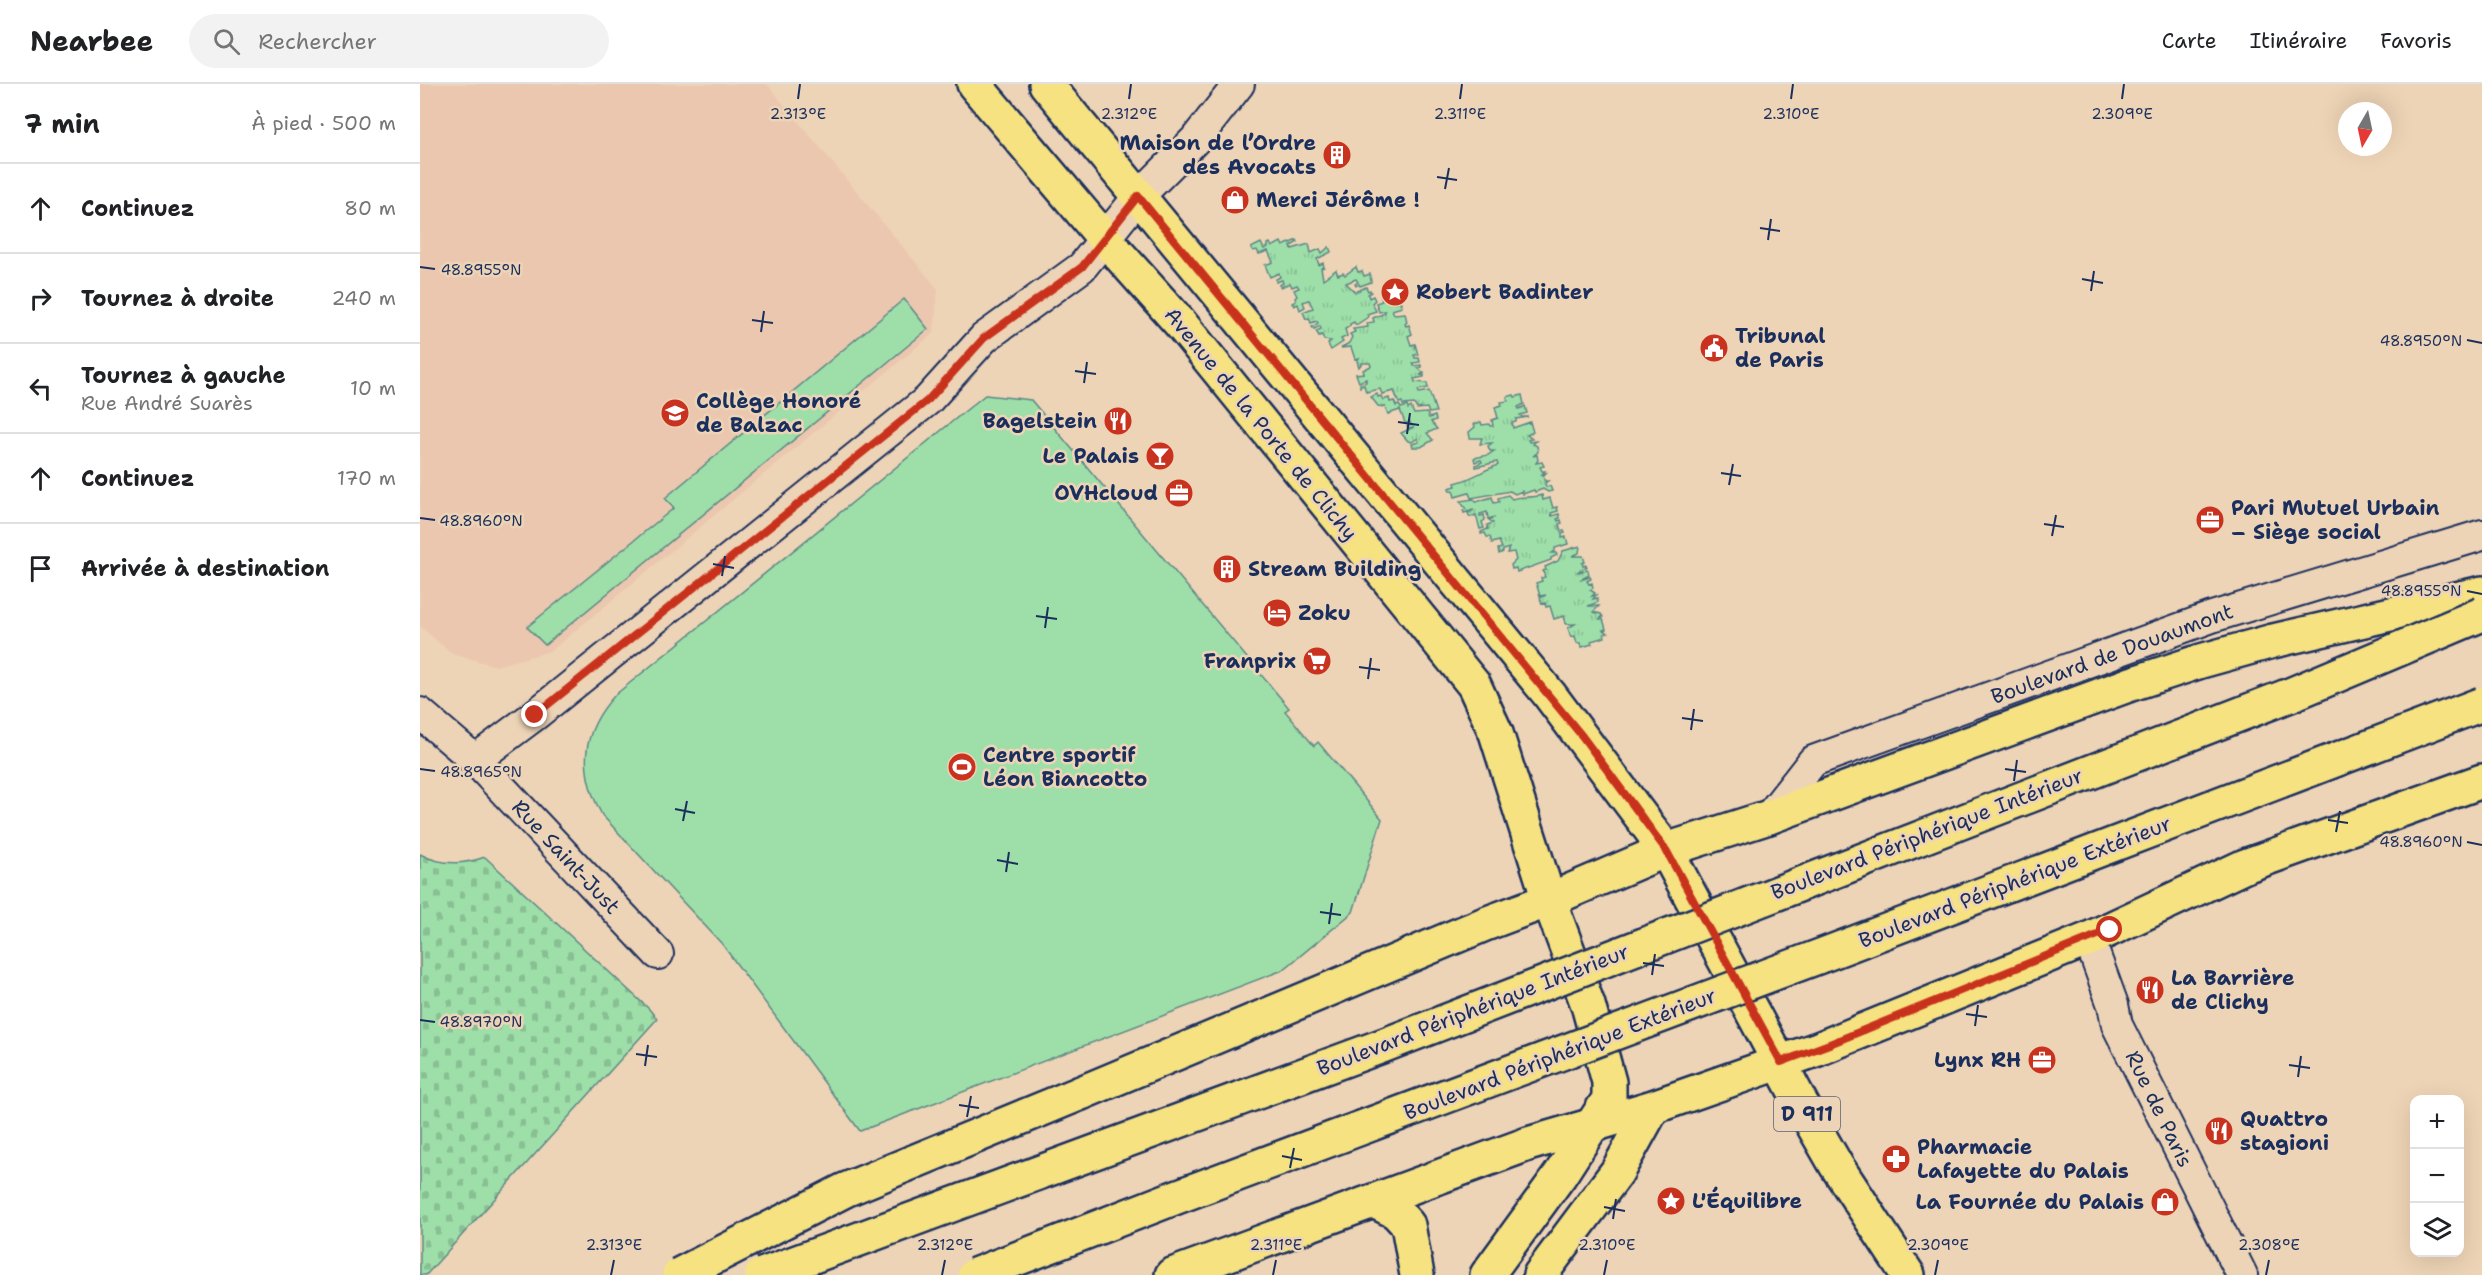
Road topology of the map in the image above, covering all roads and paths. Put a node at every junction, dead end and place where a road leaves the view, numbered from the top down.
1 (974, 84) edge
2 (1046, 84) edge
3 (1239, 84) edge
4 (1138, 196) junction
5 (1104, 238) junction
6 (2482, 536) edge
7 (2482, 593) edge
8 (2482, 614) edge
9 (2482, 704) edge
10 (420, 713) edge
11 (475, 760) junction
12 (2482, 781) edge
13 (1769, 817) junction
14 (1666, 850) junction
15 (1549, 900) junction
16 (2089, 939) junction
17 (658, 954) dead end
18 (1781, 1062) junction
19 (1653, 1107) junction
20 (1593, 1125) junction
21 (1374, 1201) junction
22 (679, 1275) edge
23 (762, 1275) edge
24 (975, 1275) edge
25 (1172, 1275) edge
26 (1417, 1275) edge
27 (1487, 1275) edge
28 (1540, 1275) edge
29 (1908, 1275) edge
30 (2242, 1275) edge

1 - 5 main road, Avenue de la Porte de Clichy
2 - 4 main road
3 - 4 street
4 - 5 street
4 - 14 main road
5 - 11 street
5 - 15 main road, Avenue de la Porte de Clichy
6 - 13 street, Boulevard de Douaumont
7 - 13 main road
8 - 23 main road, Boulevard Périphérique Intérieur, bridge
9 - 24 main road, Boulevard Périphérique Extérieur, bridge
10 - 11 street, Rue Saint-Just
11 - 17 street, Rue Saint-Just
12 - 16 main road
13 - 14 main road
14 - 15 main road
14 - 18 main road
15 - 20 main road, Avenue de la Porte de Clichy
15 - 22 main road, bridge
16 - 18 main road
16 - 30 street, Rue de Paris
18 - 19 main road
18 - 29 main road, D 911
19 - 20 main road
19 - 28 main road
20 - 21 main road
20 - 27 main road, Avenue de la Porte de Clichy
21 - 25 main road
21 - 26 main road

